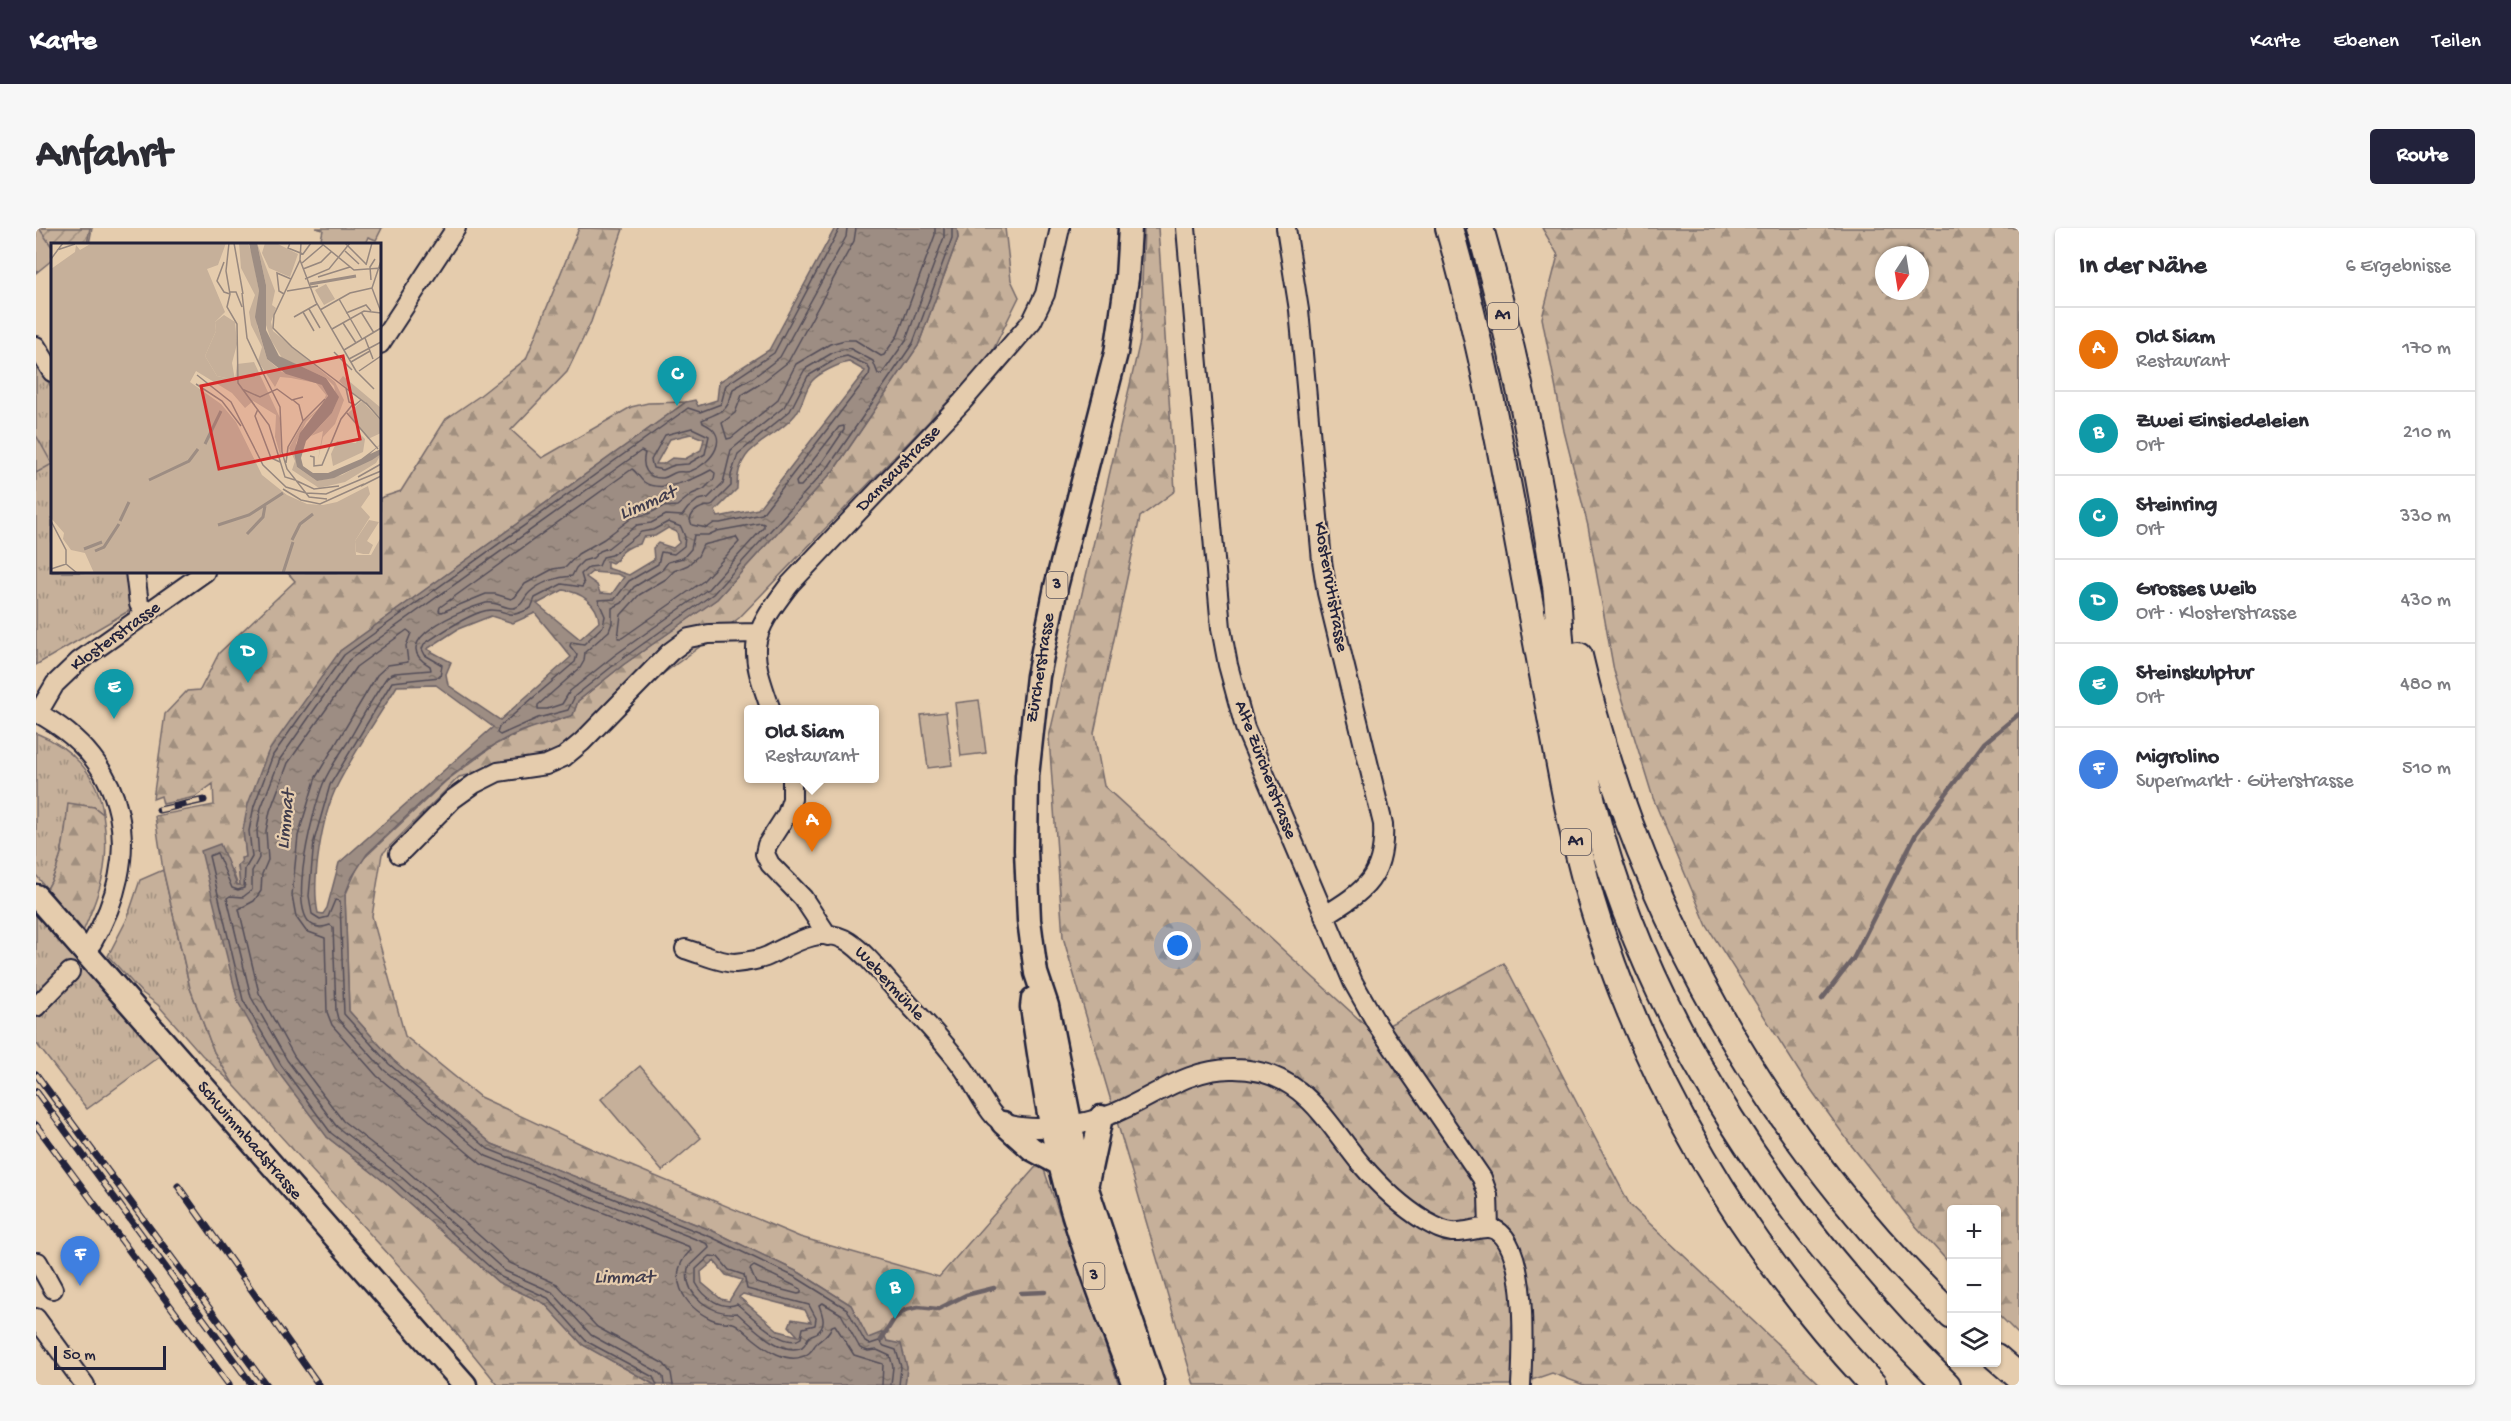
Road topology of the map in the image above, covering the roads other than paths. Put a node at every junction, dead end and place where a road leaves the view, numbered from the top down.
1 (456, 228) edge
2 (1060, 228) edge
3 (1130, 228) edge
4 (1186, 228) edge
5 (1286, 228) edge
6 (1449, 228) edge
7 (1480, 228) edge
8 (381, 342) edge
9 (36, 346) edge
10 (51, 370) edge
11 (135, 573) edge
12 (204, 573) edge
13 (1556, 582) junction
14 (146, 615) junction
15 (757, 633) junction
16 (769, 705) edge
17 (37, 713) edge
18 (792, 783) edge
19 (399, 854) dead end
20 (36, 896) edge
21 (1324, 916) junction
22 (828, 936) junction
23 (92, 943) dead end
24 (685, 949) dead end
25 (70, 972) dead end
26 (36, 1007) edge
27 (1101, 1117) junction
28 (1003, 1123) junction
29 (1061, 1125) junction
30 (1060, 1164) junction
31 (1086, 1187) junction
32 (1489, 1228) junction
33 (37, 1262) edge
34 (53, 1289) dead end
35 (1949, 1313) edge
36 (36, 1318) edge
37 (2001, 1361) edge
38 (2019, 1377) edge
39 (85, 1385) edge
40 (465, 1385) edge
41 (1134, 1385) edge
42 (1153, 1385) edge
43 (1521, 1385) edge
44 (1873, 1385) edge
45 (1947, 1385) edge

1 - 8 street
2 - 15 street, Damsaustrasse
3 - 29 main road, Zürcherstrasse / 3
4 - 21 street, Alte Zürcherstrasse
5 - 21 street, Klosterrütistrasse
6 - 44 highway, A1
7 - 13 highway, A1
9 - 10 street
11 - 14 street
12 - 14 street, Klosterstrasse
13 - 35 highway, A1
13 - 45 highway, A1
14 - 17 street, Klosterstrasse
15 - 16 street, Damsaustrasse
15 - 19 street
17 - 23 street
18 - 22 street
20 - 40 main road, Schwimmbadstrasse
21 - 32 street, Alte Zürcherstrasse
22 - 24 street
22 - 28 street, Webermühle
25 - 26 street
27 - 29 street
27 - 31 main road
27 - 32 street
28 - 29 street
28 - 30 main road
29 - 30 main road, 3
29 - 31 main road, 3
30 - 41 main road, 3
31 - 42 main road, 3
32 - 43 street
33 - 34 street
36 - 39 street
37 - 38 highway

